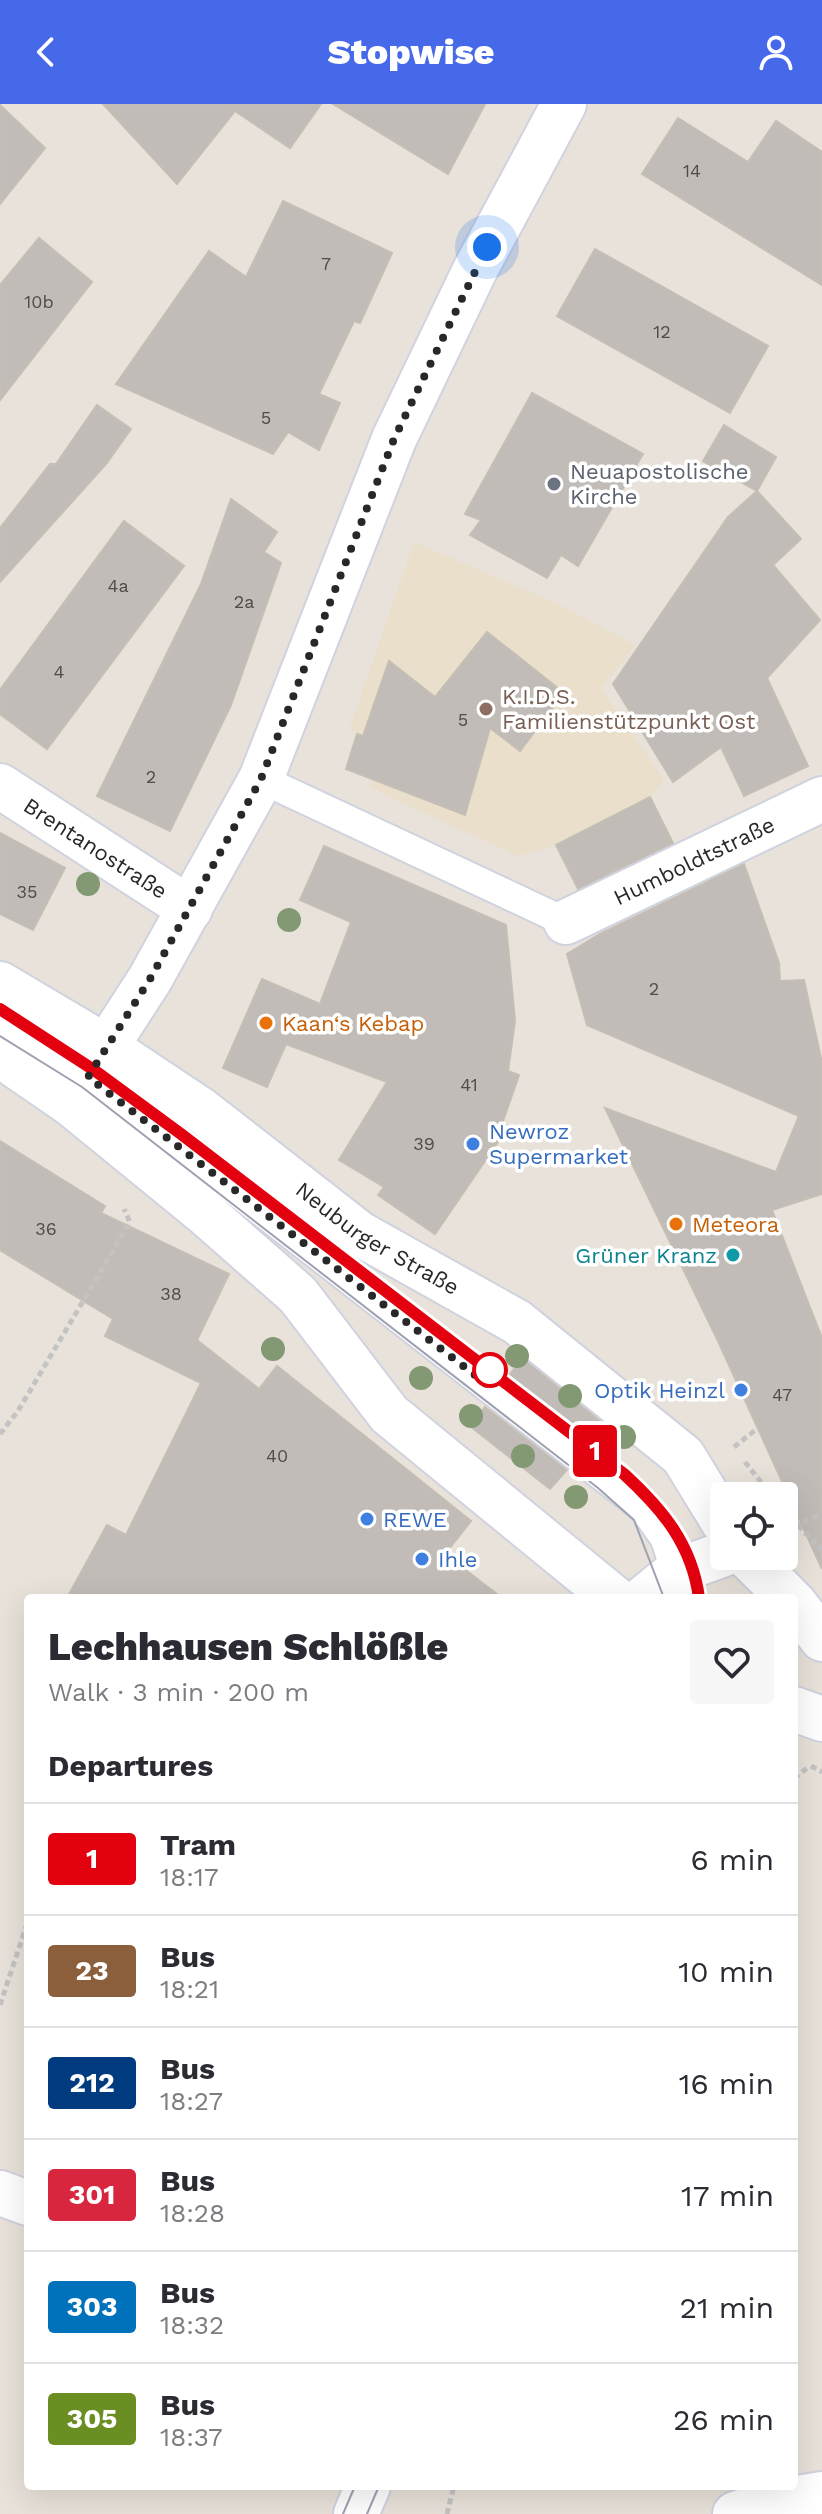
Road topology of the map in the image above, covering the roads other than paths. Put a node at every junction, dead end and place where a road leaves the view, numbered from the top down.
1 (564, 104) edge
2 (261, 779) junction
3 (0, 786) edge
4 (822, 799) edge
5 (190, 909) junction
6 (566, 922) joint
7 (0, 984) edge
8 (0, 1021) edge
9 (0, 1055) edge
10 (89, 1076) junction
11 (710, 1500) edge
12 (710, 1563) edge
13 (745, 1570) edge
14 (759, 1570) edge
15 (668, 1589) edge
16 (609, 1594) edge
17 (746, 1594) edge
18 (785, 1594) edge
19 (798, 1608) edge
20 (822, 1639) edge
21 (798, 1710) edge
22 (822, 1719) edge
23 (0, 2193) edge
24 (24, 2202) edge
25 (366, 2490) edge
26 (822, 2494) edge
27 (356, 2514) edge
28 (735, 2514) edge

1 - 2 street
2 - 5 street
2 - 6 lane
3 - 5 street, Brentanostraße
4 - 6 street, Humboldtstraße
5 - 10 street
7 - 10 street, Neuburger Straße
8 - 10 lane
9 - 10 street, Neuburger Straße
10 - 11 street, Neuburger Straße
10 - 15 lane
10 - 16 street, Neuburger Straße
12 - 15 street
13 - 17 street
14 - 18 street
19 - 20 street
21 - 22 street
23 - 24 street
25 - 27 street
26 - 28 street

